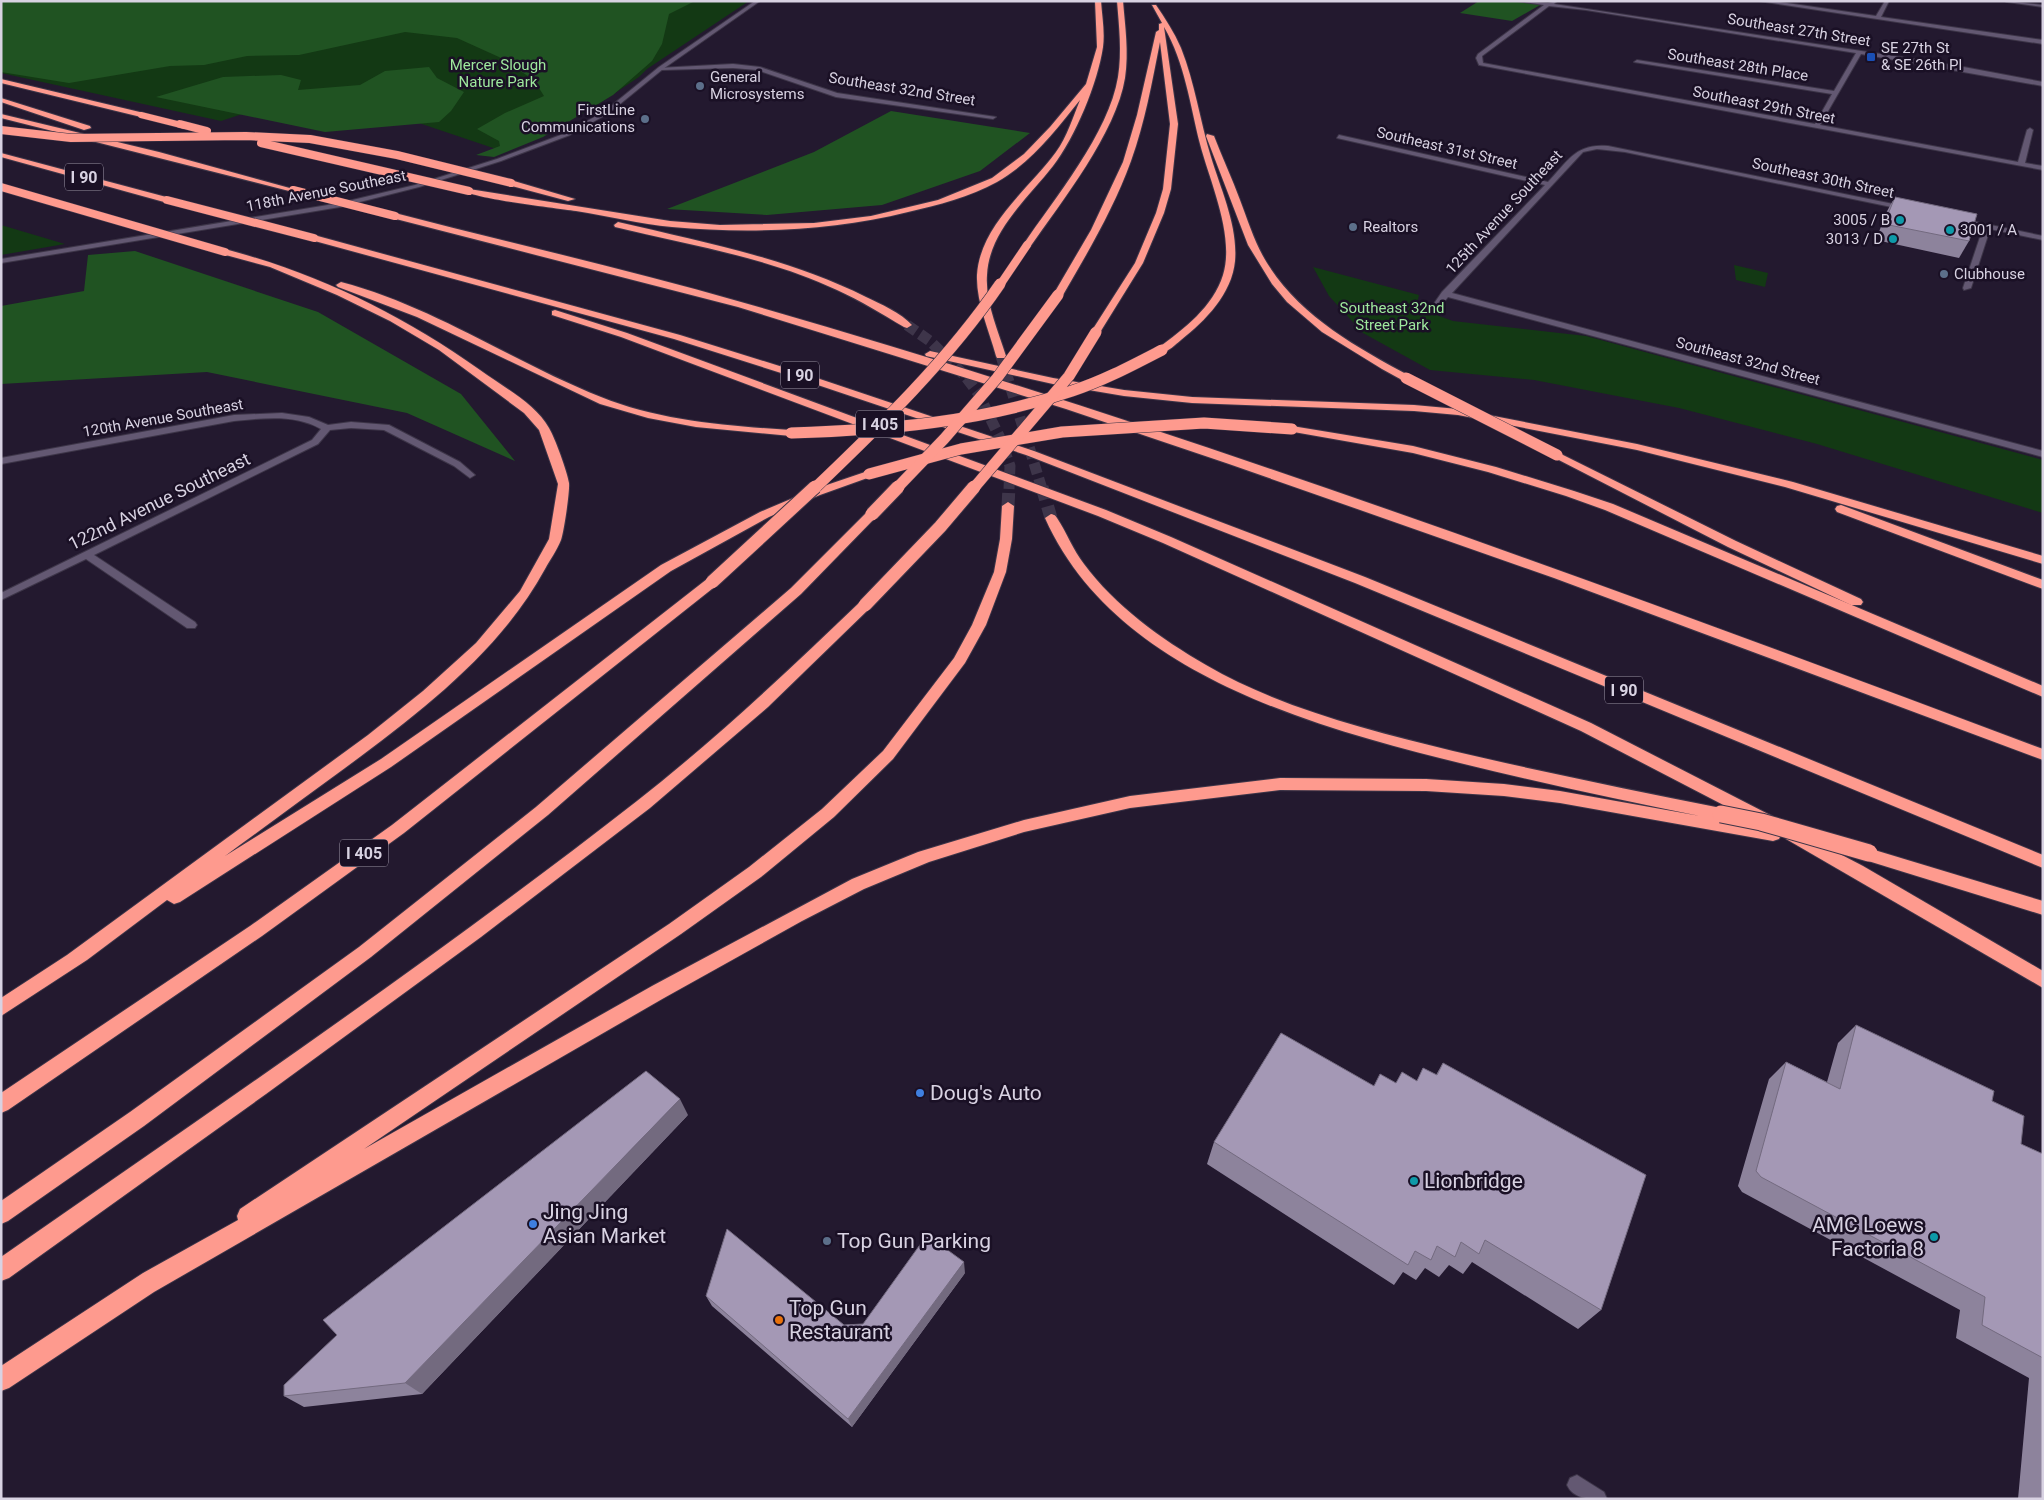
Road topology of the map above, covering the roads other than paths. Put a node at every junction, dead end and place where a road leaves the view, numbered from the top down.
1 (758, 1) edge
2 (1098, 1) edge
3 (1120, 1) edge
4 (1519, 1) edge
5 (1761, 1) edge
6 (1887, 1) edge
7 (2007, 1) edge
8 (1552, 3) edge
9 (1154, 4) edge
10 (2043, 6) edge
11 (1878, 18) junction
12 (1161, 24) junction
13 (2043, 42) edge
14 (1858, 52) junction
15 (1637, 62) dead end
16 (661, 68) junction
17 (1, 81) edge
18 (2043, 84) edge
19 (1089, 85) junction
20 (1835, 93) junction
21 (1194, 99) junction
22 (1, 100) edge
23 (50, 102) dead end
24 (141, 115) junction
25 (1, 116) edge
26 (992, 117) dead end
27 (1816, 128) junction
28 (1, 130) edge
29 (2030, 130) dead end
30 (1339, 137) dead end
31 (1597, 147) joint
32 (156, 154) junction
33 (1, 155) edge
34 (1, 163) edge
35 (2021, 164) junction
36 (2043, 168) edge
37 (1549, 184) junction
38 (1, 188) edge
39 (496, 196) junction
40 (167, 200) junction
41 (1917, 211) edge
42 (1951, 218) edge
43 (1987, 226) junction
44 (720, 228) junction
45 (2043, 238) edge
46 (387, 257) junction
47 (1, 261) edge
48 (267, 264) junction
49 (1967, 288) dead end
50 (1445, 294) junction
51 (1438, 305) dead end
52 (907, 325) tunnel mouth
53 (821, 329) junction
54 (1001, 356) tunnel mouth
55 (327, 428) junction
56 (2043, 454) edge
57 (1, 461) edge
58 (1696, 462) junction
59 (470, 475) dead end
60 (1008, 506) tunnel mouth
61 (1051, 518) tunnel mouth
62 (87, 555) junction
63 (2043, 560) edge
64 (2043, 585) edge
65 (1, 597) edge
66 (191, 624) dead end
67 (2043, 684) edge
68 (2043, 692) edge
69 (2043, 755) edge
70 (1722, 820) junction
71 (2043, 862) edge
72 (2043, 908) edge
73 (74, 960) junction
74 (2043, 980) edge
75 (1, 1008) edge
76 (1, 1104) edge
77 (1, 1214) edge
78 (1, 1270) edge
79 (143, 1286) junction
80 (1, 1380) edge
81 (1577, 1485) dead end
82 (1597, 1499) edge

1 - 16 street, 118th Avenue Southeast
2 - 19 highway
3 - 76 highway, I 405, bridge
4 - 8 street, Southeast 27th Street
5 - 11 street
6 - 11 street
7 - 10 street
8 - 14 street, Southeast 27th Street
8 - 27 street, Southeast 29th Street
9 - 12 highway
9 - 21 highway
11 - 13 street
12 - 77 highway, bridge
12 - 78 highway, bridge
14 - 18 street, Southeast 27th Street
14 - 20 street
15 - 20 street, Southeast 28th Place
16 - 26 street, Southeast 32nd Street
16 - 47 street, 118th Avenue Southeast
17 - 24 highway
19 - 44 highway
19 - 54 highway
20 - 27 street
21 - 48 highway, bridge
21 - 67 highway, bridge
22 - 32 highway, bridge
23 - 24 highway
24 - 39 highway, bridge
25 - 32 highway, I 90, bridge
27 - 35 street, Southeast 29th Street
28 - 44 highway, bridge
29 - 35 street
30 - 37 street, Southeast 31st Street
31 - 37 street, 125th Avenue Southeast
31 - 41 street, Southeast 30th Street
32 - 53 highway, I 90, bridge
33 - 40 highway, I 90
34 - 40 highway
35 - 36 street, Southeast 29th Street
37 - 50 street, 125th Avenue Southeast
38 - 48 highway, bridge
39 - 44 highway
39 - 52 highway
40 - 46 highway, I 90, bridge
42 - 43 street
43 - 45 street
43 - 49 street
46 - 71 highway, I 90
46 - 74 highway
48 - 73 highway
50 - 51 street, 125th Avenue Southeast
50 - 56 street, Southeast 32nd Street
53 - 58 highway
53 - 69 highway, I 90
55 - 57 street, 120th Avenue Southeast
55 - 59 street
55 - 62 street, 122nd Avenue Southeast
58 - 63 highway
58 - 64 highway
60 - 79 highway
61 - 70 highway
62 - 65 street, 122nd Avenue Southeast
62 - 66 street
68 - 73 highway, bridge
70 - 72 highway, bridge
70 - 79 highway
73 - 75 highway
79 - 80 highway
81 - 82 street

